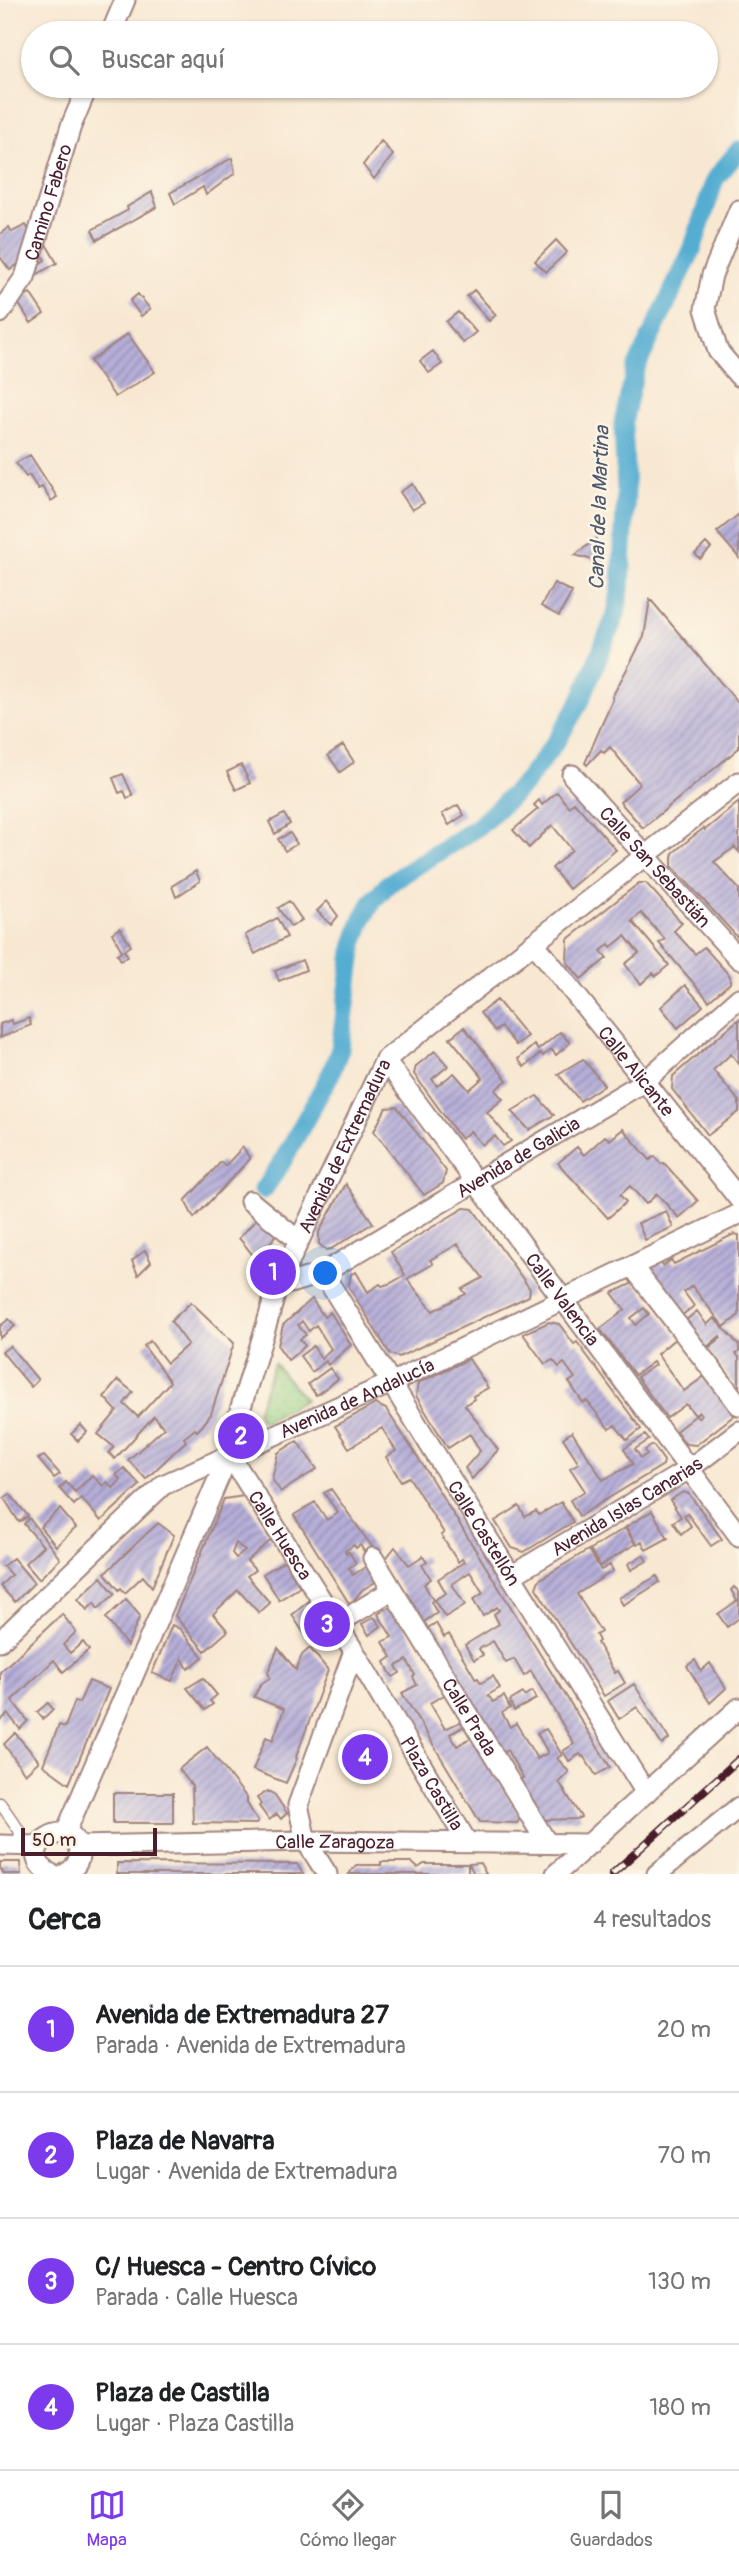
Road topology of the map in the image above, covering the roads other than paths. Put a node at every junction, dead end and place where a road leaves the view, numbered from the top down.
1 (125, 0) edge
2 (116, 21) edge
3 (83, 98) edge
4 (739, 210) edge
5 (0, 313) edge
6 (739, 376) edge
7 (572, 775) dead end
8 (739, 782) edge
9 (646, 856) junction
10 (534, 943) junction
11 (739, 959) edge
12 (739, 998) edge
13 (385, 1060) junction
14 (645, 1081) junction
15 (475, 1182) junction
16 (739, 1199) edge
17 (250, 1201) dead end
18 (739, 1214) edge
19 (299, 1241) junction
20 (632, 1266) junction
21 (323, 1273) junction
22 (277, 1287) junction
23 (563, 1300) junction
24 (391, 1383) junction
25 (739, 1405) edge
26 (739, 1431) edge
27 (229, 1454) junction
28 (689, 1469) junction
29 (739, 1536) edge
30 (373, 1558) dead end
31 (511, 1576) junction
32 (393, 1590) junction
33 (337, 1624) junction
34 (0, 1641) edge
35 (354, 1651) junction
36 (739, 1708) edge
37 (646, 1793) junction
38 (0, 1803) edge
39 (739, 1807) edge
40 (72, 1840) junction
41 (306, 1840) junction
42 (467, 1842) junction
43 (547, 1843) junction
44 (590, 1844) junction
45 (0, 1845) edge
46 (30, 1845) junction
47 (49, 1874) edge
48 (65, 1874) edge
49 (327, 1874) edge
50 (556, 1874) edge
51 (657, 1874) edge

1 - 2 street
3 - 5 street, Camino Fabero
4 - 6 street
7 - 9 street, Calle San Sebastián
8 - 9 street, Avenida de Extremadura
9 - 10 street, Avenida de Extremadura
9 - 11 street, Calle San Sebastián
10 - 13 street, Avenida de Extremadura
10 - 14 street, Calle Alicante
12 - 14 street, Avenida de Galicia
13 - 15 street, Calle Valencia
13 - 19 street, Avenida de Extremadura
14 - 15 street, Avenida de Galicia
14 - 16 street, Calle Alicante
15 - 21 street, Avenida de Galicia
15 - 23 street, Calle Valencia
17 - 19 street
18 - 20 street, Avenida de Andalucía
19 - 22 street, Avenida de Extremadura
20 - 23 street, Avenida de Andalucía
20 - 25 street
21 - 22 street, Avenida de Galicia
21 - 24 street, Calle Castellón
22 - 27 street, Avenida de Extremadura
23 - 24 street, Avenida de Andalucía
23 - 28 street, Calle Valencia
24 - 27 street, Avenida de Andalucía
24 - 31 street, Calle Castellón
26 - 28 street, Avenida Islas Canarias
27 - 33 street, Calle Huesca
27 - 34 street
27 - 40 street
28 - 29 street, Calle Valencia
28 - 31 street, Avenida Islas Canarias
30 - 32 street, Calle Prada
31 - 37 street, Calle Castellón
32 - 33 street
32 - 43 street, Calle Prada
33 - 35 street, Calle Huesca
35 - 41 street
35 - 42 street, Plaza Castilla
36 - 37 street
37 - 44 street
38 - 46 lane
39 - 51 street
40 - 41 street, Calle Zaragoza
40 - 46 street
40 - 48 street
41 - 42 street, Calle Zaragoza
41 - 49 street
42 - 43 street, Calle Zaragoza
43 - 44 street, Calle Zaragoza
44 - 50 street
45 - 46 street
46 - 47 street

